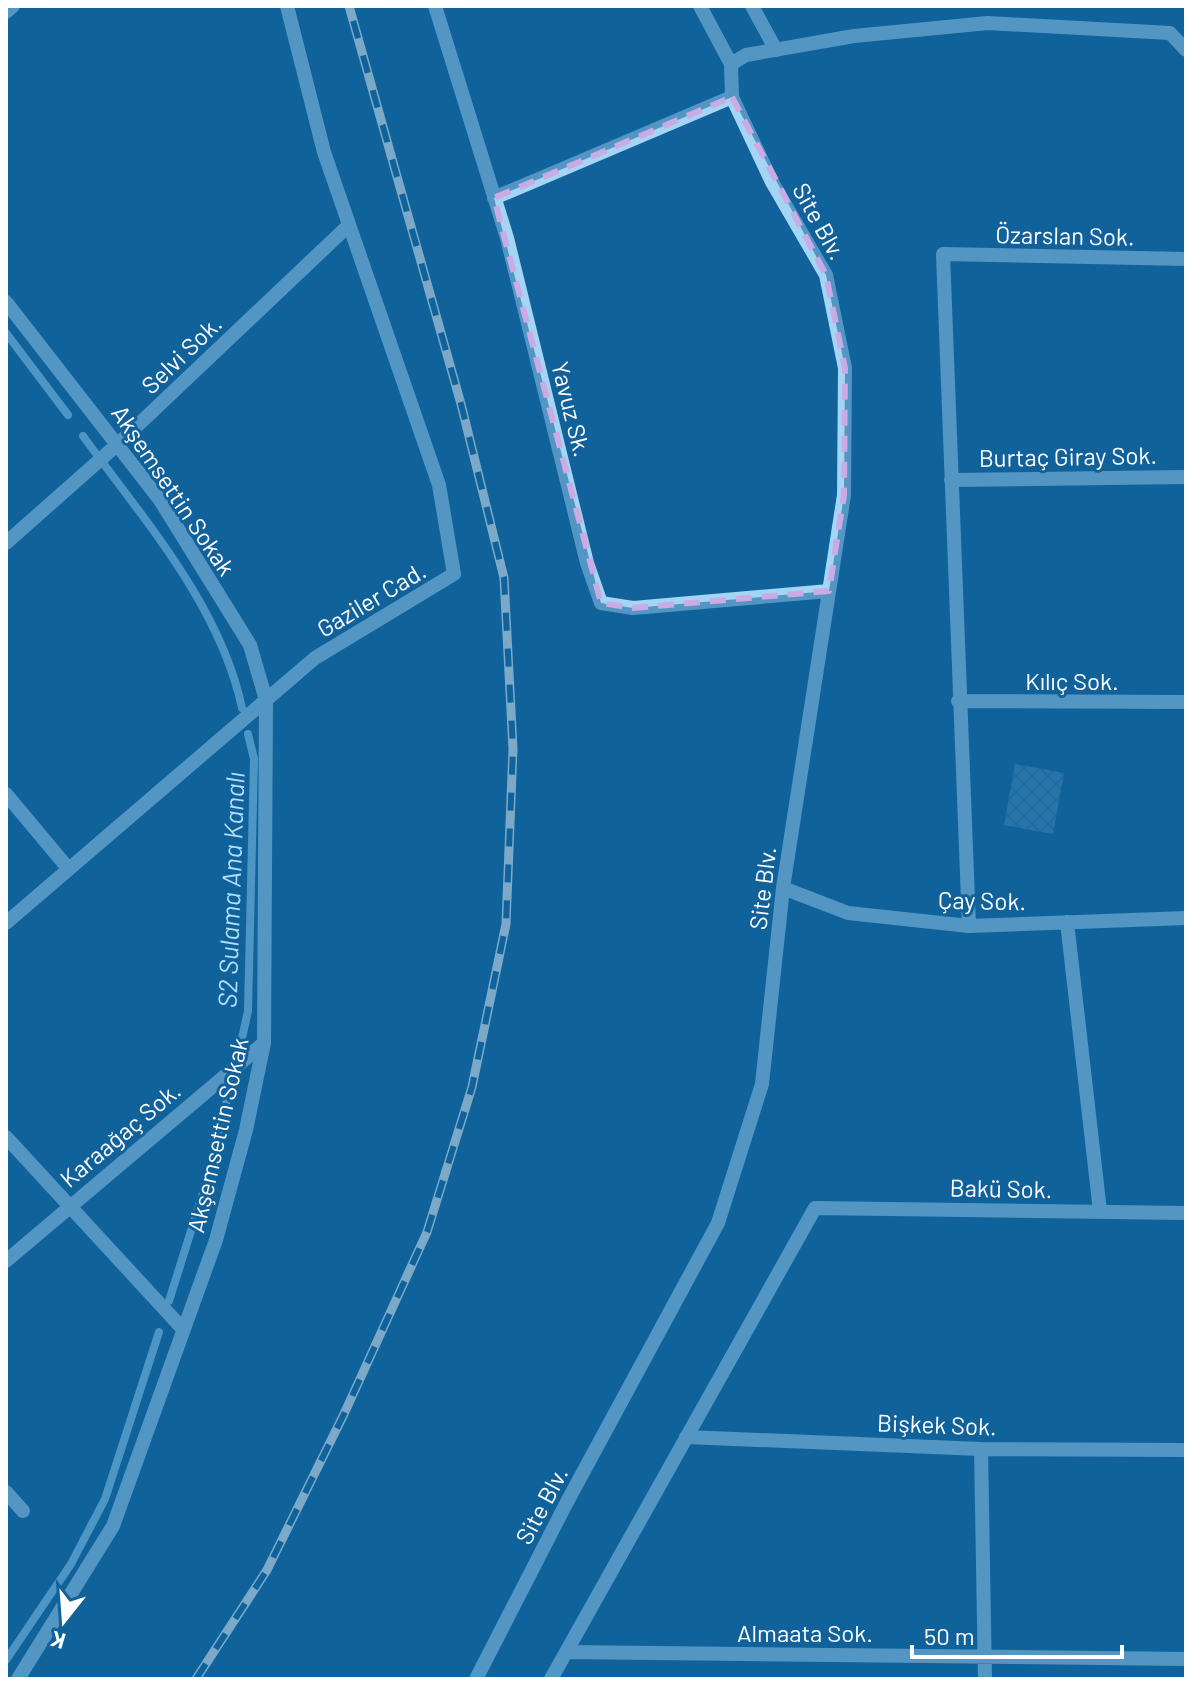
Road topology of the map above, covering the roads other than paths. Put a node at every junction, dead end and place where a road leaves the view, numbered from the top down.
1 (13, 6) edge
2 (287, 6) edge
3 (435, 6) edge
4 (700, 6) edge
5 (752, 6) edge
6 (6, 12) edge
7 (776, 50) junction
8 (1186, 50) edge
9 (731, 64) junction
10 (732, 97) junction
11 (494, 198) junction
12 (349, 225) junction
13 (1186, 259) edge
14 (6, 302) edge
15 (114, 447) junction
16 (1186, 477) edge
17 (951, 480) junction
18 (6, 543) edge
19 (829, 591) junction
20 (266, 700) junction
21 (958, 701) junction
22 (1186, 702) edge
23 (6, 794) edge
24 (67, 867) junction
25 (783, 888) junction
26 (1186, 918) edge
27 (1067, 922) junction
28 (6, 923) edge
29 (969, 926) junction
30 (264, 1043) junction
31 (6, 1137) edge
32 (67, 1206) junction
33 (1100, 1211) junction
34 (1186, 1213) edge
35 (6, 1261) edge
36 (182, 1328) junction
37 (686, 1437) junction
38 (981, 1449) junction
39 (1186, 1450) edge
40 (6, 1492) edge
41 (23, 1511) dead end
42 (567, 1652) junction
43 (986, 1655) junction
44 (1186, 1659) edge
45 (18, 1679) edge
46 (476, 1679) edge
47 (551, 1679) edge
48 (985, 1679) edge

1 - 6 street
2 - 12 street, Gaziler Cad.
3 - 11 street, Yavuz Sk.
4 - 9 street, Site Blv.
5 - 7 street
7 - 8 street
7 - 9 street
9 - 10 street, Site Blv.
10 - 11 street
10 - 19 street, Site Blv.
11 - 19 street, Yavuz Sk.
12 - 15 street, Selvi Sok.
12 - 20 street, Gaziler Cad.
13 - 17 street, Özarslan Sok.
14 - 15 street, Akşemsettin Sokak
15 - 18 street, Selvi Sok.
15 - 20 street, Akşemsettin Sokak
16 - 17 street, Burtaç Giray Sok.
17 - 21 street
19 - 25 street, Site Blv.
20 - 24 street, Gaziler Cad.
20 - 30 street, Akşemsettin Sokak
21 - 22 street, Kılıç Sok.
21 - 29 street
23 - 24 street
24 - 28 street, Gaziler Cad.
25 - 29 street, Çay Sok.
25 - 46 street, Site Blv.
26 - 27 street, Çay Sok.
27 - 29 street, Çay Sok.
27 - 33 street
30 - 32 street, Karaağaç Sok.
30 - 36 street, Akşemsettin Sokak
31 - 32 street
32 - 35 street, Karaağaç Sok.
32 - 36 street
33 - 34 street, Bakü Sok.
33 - 37 street, Bakü Sok.
36 - 45 street, Akşemsettin Sokak
37 - 38 street, Bişkek Sok.
37 - 42 street
38 - 39 street, Bişkek Sok.
38 - 43 street
40 - 41 street
42 - 43 street, Almaata Sok.
42 - 47 street
43 - 44 street, Almaata Sok.
43 - 48 street

